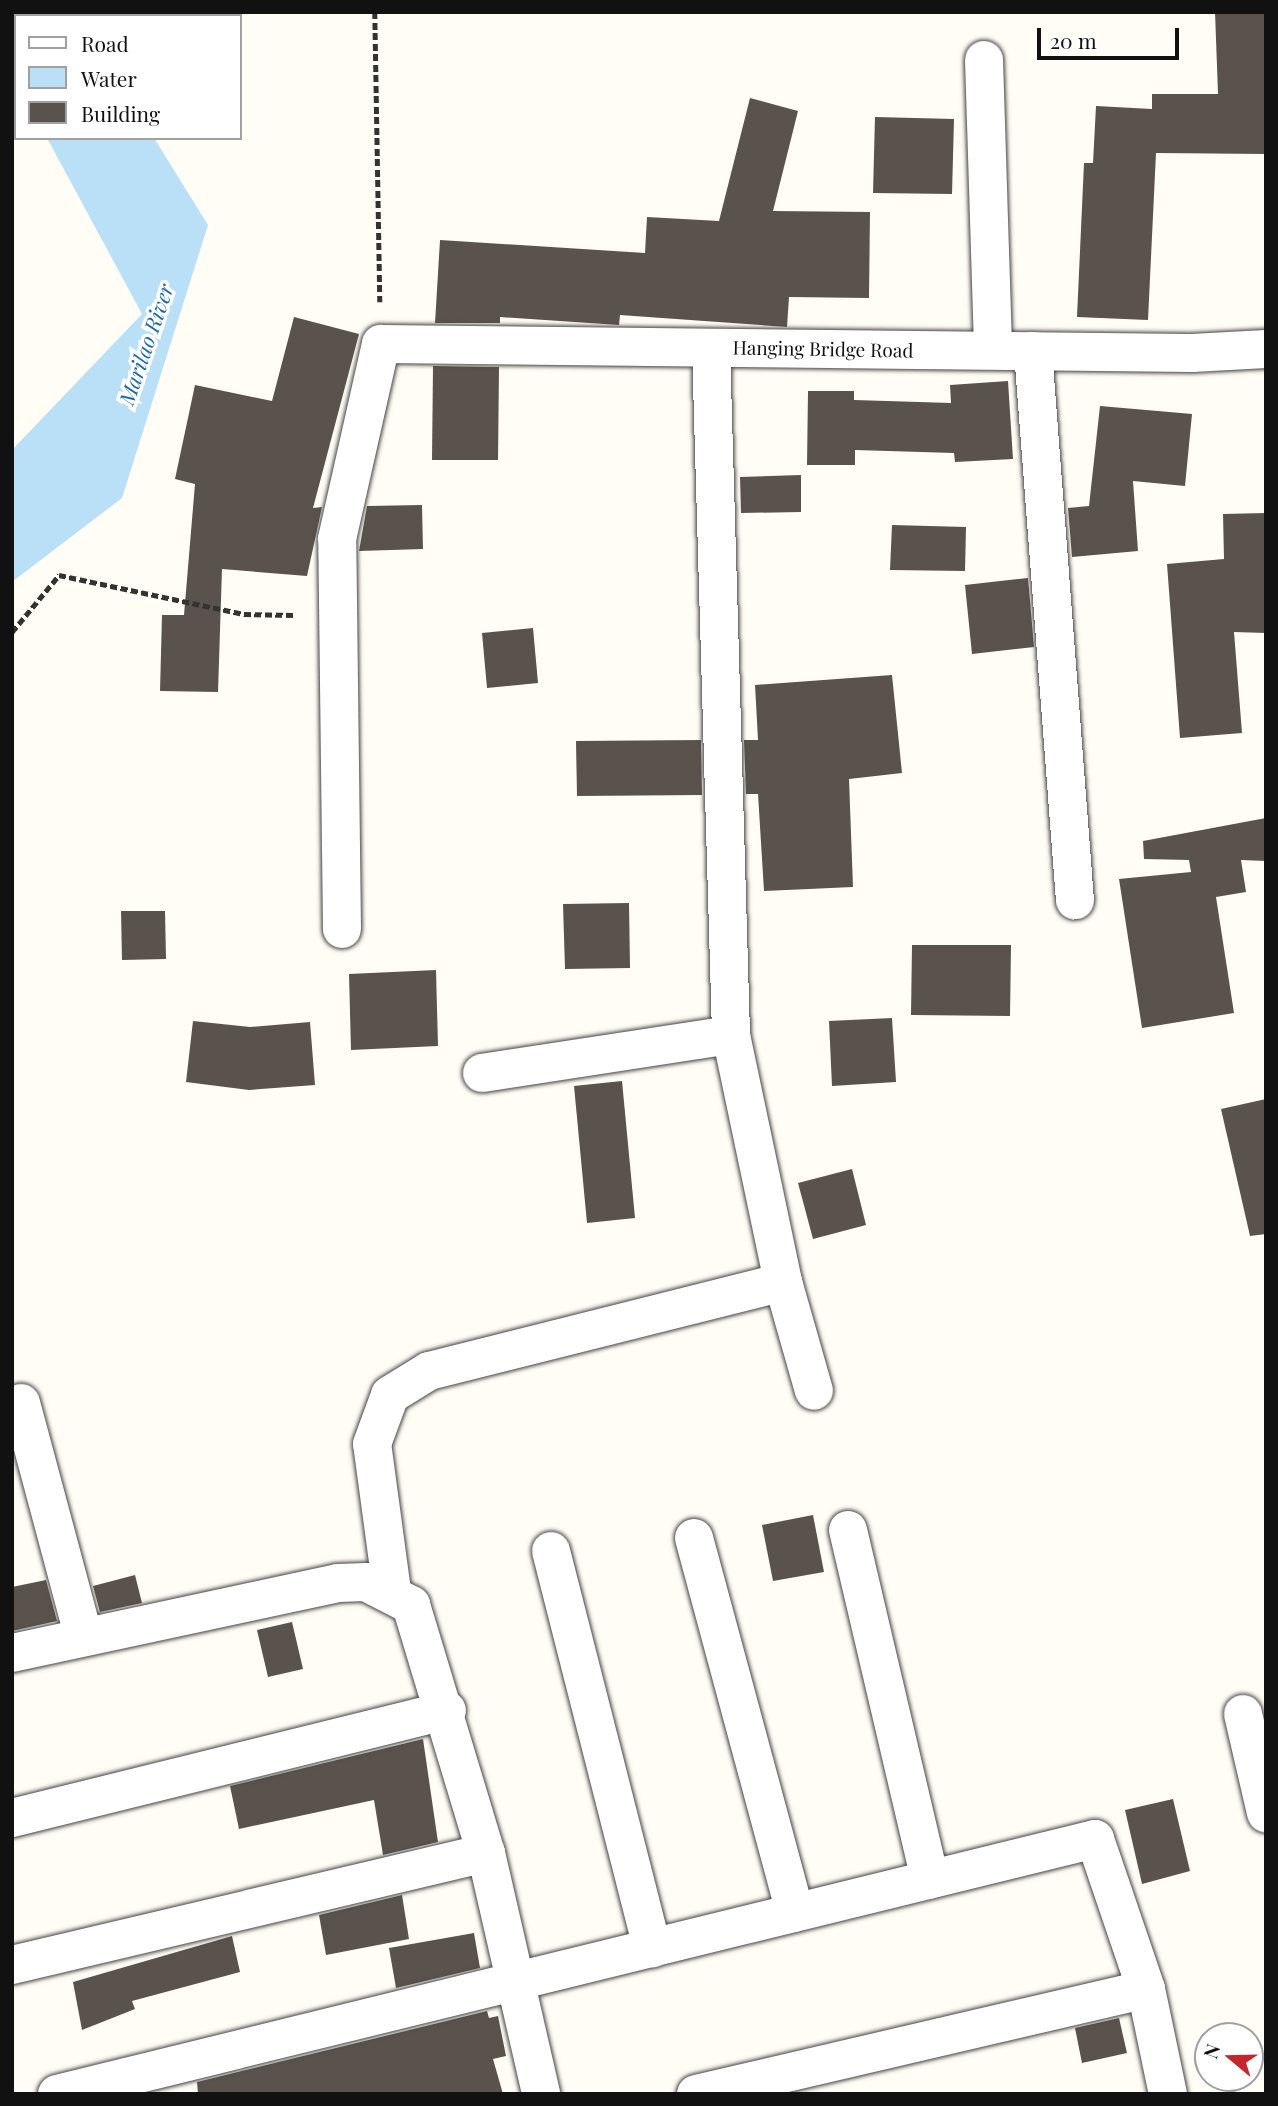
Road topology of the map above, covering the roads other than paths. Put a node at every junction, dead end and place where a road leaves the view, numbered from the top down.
1 (984, 60) dead end
2 (711, 348) junction
3 (1266, 349) edge
4 (993, 350) junction
5 (1033, 351) junction
6 (1075, 900) dead end
7 (342, 929) dead end
8 (731, 1035) junction
9 (482, 1073) dead end
10 (783, 1282) junction
11 (814, 1391) dead end
12 (21, 1403) dead end
13 (848, 1530) dead end
14 (694, 1538) dead end
15 (551, 1551) dead end
16 (391, 1591) junction
17 (83, 1634) junction
18 (12, 1653) edge
19 (447, 1710) junction
20 (1243, 1714) dead end
21 (1266, 1813) edge
22 (12, 1818) edge
23 (486, 1853) junction
24 (930, 1879) junction
25 (795, 1913) junction
26 (652, 1948) junction
27 (12, 1965) edge
28 (515, 1982) junction
29 (1146, 1989) junction
30 (57, 2094) edge
31 (541, 2094) edge
32 (696, 2094) edge
33 (1168, 2094) edge

1 - 4 street
2 - 4 street, Hanging Bridge Road
2 - 7 street, Hanging Bridge Road
2 - 8 street
3 - 5 street, Hanging Bridge Road
4 - 5 street, Hanging Bridge Road
5 - 6 street
8 - 9 street
8 - 10 street
10 - 11 street
10 - 16 street
12 - 17 street
13 - 24 street
14 - 25 street
15 - 26 street
16 - 17 street
16 - 19 street
17 - 18 street
19 - 22 street
19 - 23 street
20 - 21 street
23 - 27 street
23 - 28 street
24 - 25 street
24 - 29 street
25 - 26 street
26 - 28 street
28 - 30 street
28 - 31 street
29 - 32 street
29 - 33 street

